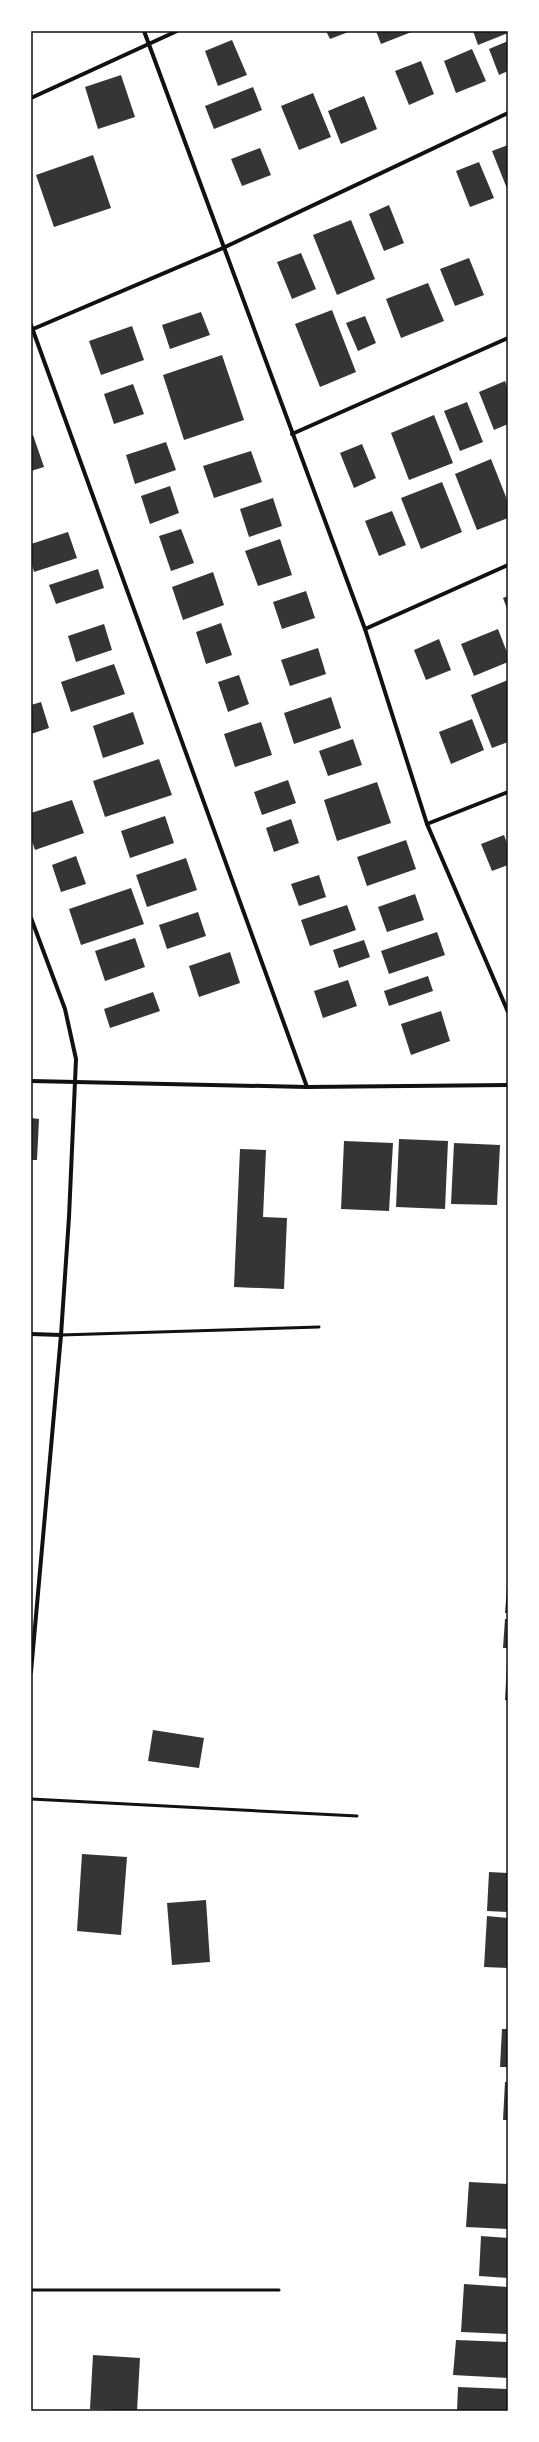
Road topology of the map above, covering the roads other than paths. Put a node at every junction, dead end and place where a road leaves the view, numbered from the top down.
1 (144, 31) edge
2 (177, 31) edge
3 (149, 44) junction
4 (31, 98) edge
5 (508, 113) edge
6 (223, 248) junction
7 (32, 327) edge
8 (508, 338) edge
9 (292, 434) junction
10 (508, 565) edge
11 (365, 629) junction
12 (508, 792) edge
13 (427, 824) junction
14 (31, 918) edge
15 (508, 1012) edge
16 (31, 1081) edge
17 (75, 1081) junction
18 (508, 1085) edge
19 (307, 1087) junction
20 (319, 1327) dead end
21 (31, 1334) edge
22 (61, 1335) junction
23 (31, 1672) edge
24 (31, 1799) edge
25 (357, 1816) dead end
26 (31, 2290) edge
27 (279, 2290) dead end

1 - 3 street
2 - 3 street
3 - 4 street
3 - 6 street
5 - 6 street
6 - 7 street
6 - 9 street
7 - 19 street
8 - 9 street
9 - 11 street
10 - 11 street
11 - 13 street
12 - 13 street
13 - 15 street
14 - 17 street
16 - 17 street
17 - 19 street
17 - 22 street
18 - 19 street
20 - 22 lane
21 - 22 street
22 - 23 street
24 - 25 lane
26 - 27 lane

